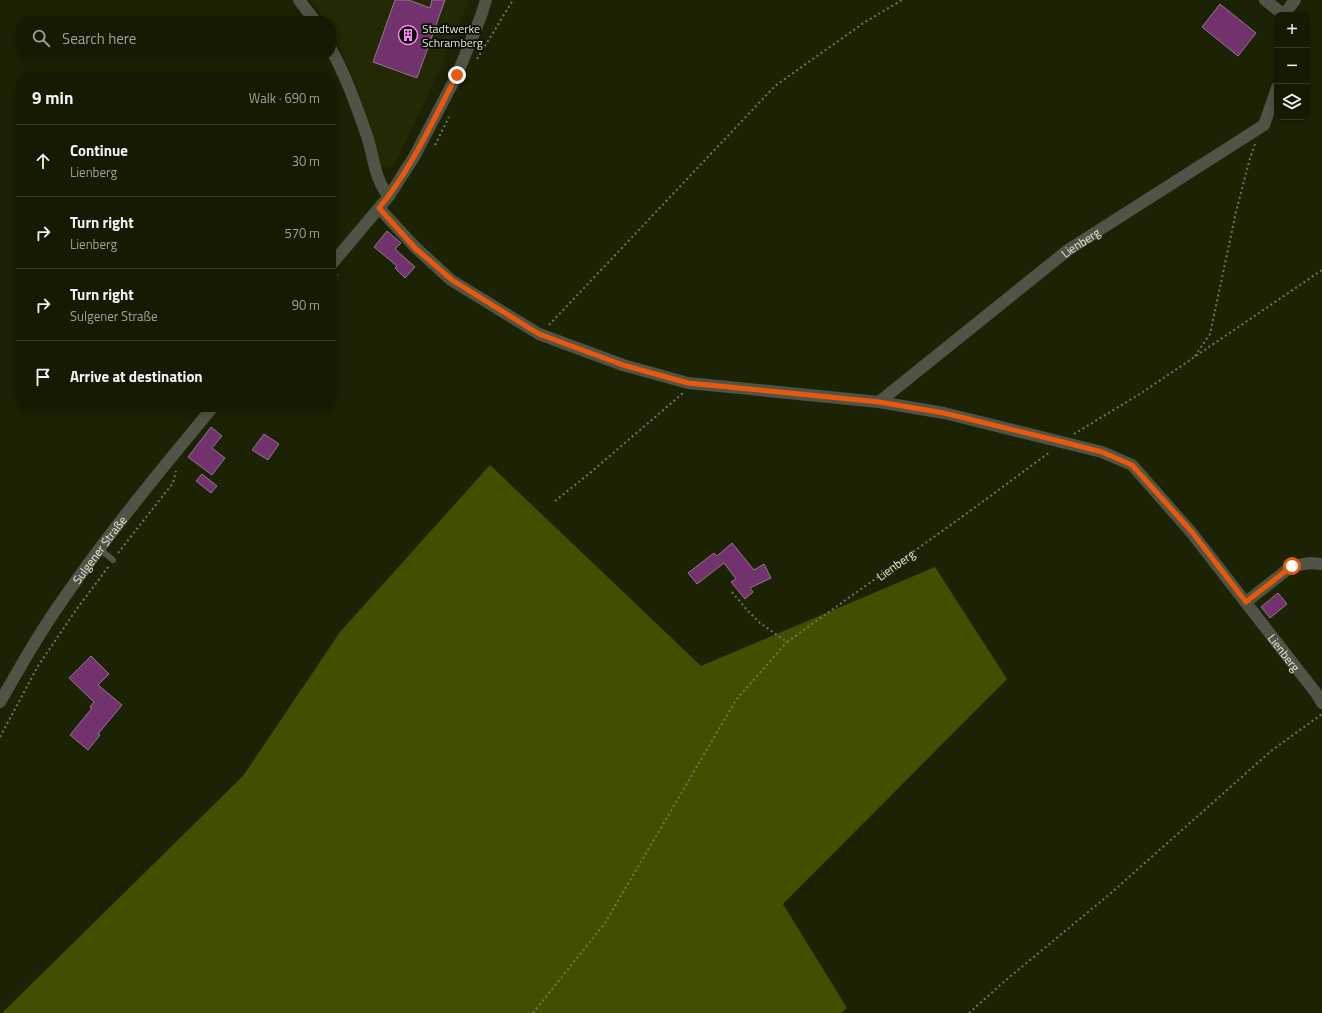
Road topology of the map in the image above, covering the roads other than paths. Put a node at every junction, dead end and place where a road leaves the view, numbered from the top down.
1 (299, 0) edge
2 (486, 0) edge
3 (1265, 0) edge
4 (1295, 0) edge
5 (1280, 12) edge
6 (1286, 12) edge
7 (311, 16) edge
8 (336, 59) edge
9 (1274, 97) edge
10 (389, 196) junction
11 (379, 208) junction
12 (336, 259) edge
13 (879, 402) junction
14 (209, 412) edge
15 (100, 549) junction
16 (113, 560) road end
17 (1322, 564) edge
18 (1246, 602) junction
19 (0, 702) edge
20 (1322, 704) edge

1 - 7 street
2 - 10 street
3 - 5 street
4 - 6 street
8 - 10 street
9 - 13 street, Lienberg
10 - 11 street
11 - 12 street
11 - 13 street, Lienberg
13 - 18 street, Lienberg
14 - 15 street, Sulgener Straße
15 - 16 lane
15 - 19 street, Sulgener Straße
17 - 18 street
18 - 20 street, Lienberg

